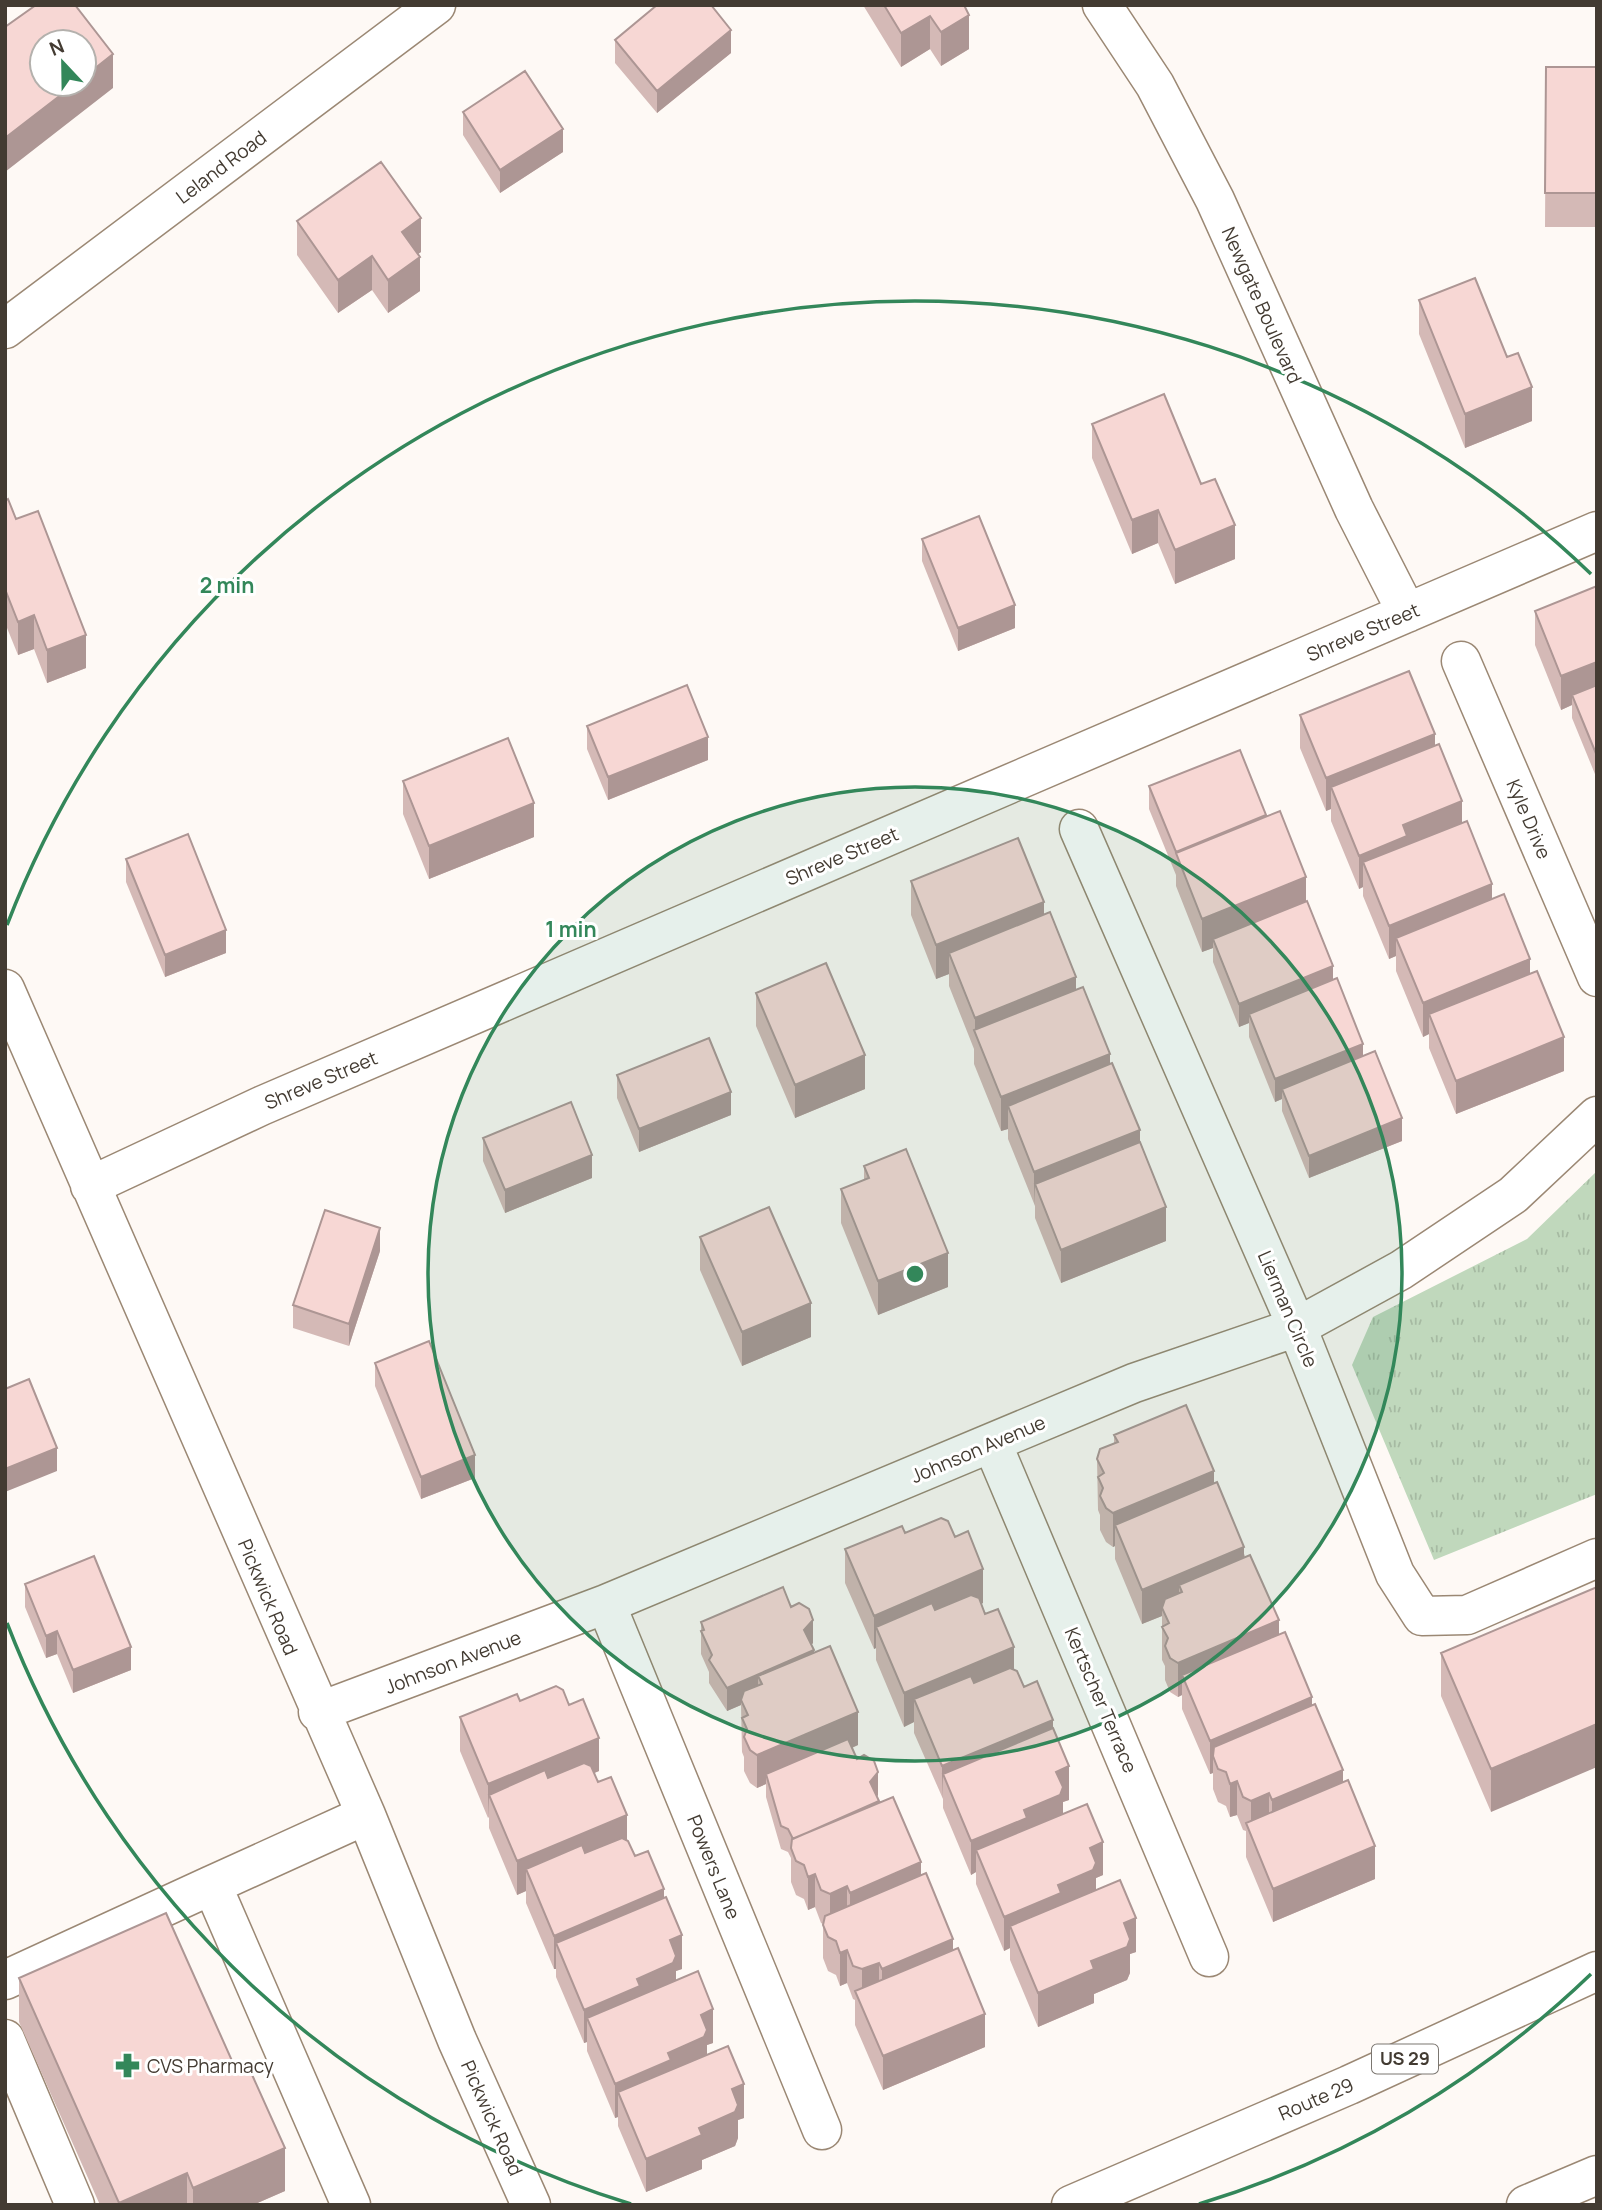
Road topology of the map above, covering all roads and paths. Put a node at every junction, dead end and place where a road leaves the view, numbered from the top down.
1 (436, 5) edge
2 (1102, 5) edge
3 (5, 329) edge
4 (1597, 531) edge
5 (1407, 613) junction
6 (1461, 661) dead end
7 (1079, 829) dead end
8 (1597, 977) edge
9 (5, 989) edge
10 (1597, 1116) edge
11 (90, 1186) junction
12 (1297, 1327) junction
13 (992, 1443) junction
14 (1597, 1558) edge
15 (606, 1604) junction
16 (318, 1712) junction
17 (366, 1815) junction
18 (212, 1885) junction
19 (1209, 1957) dead end
20 (1597, 1970) edge
21 (5, 1980) edge
22 (5, 2039) edge
23 (822, 2130) dead end
24 (1597, 2175) edge
25 (75, 2205) edge
26 (351, 2205) edge
27 (531, 2205) edge
28 (1071, 2205) edge
29 (1525, 2205) edge

1 - 3 street, Leland Road
2 - 5 street, Newgate Boulevard
4 - 5 street, Shreve Street
5 - 11 street, Shreve Street
6 - 8 street, Kyle Drive
7 - 12 street, Lierman Circle
9 - 11 street, Pickwick Road
10 - 12 street, Johnson Avenue
11 - 16 street, Pickwick Road
12 - 13 street, Johnson Avenue
12 - 14 street, Lierman Circle
13 - 15 street, Johnson Avenue
13 - 19 street, Kertscher Terrace
15 - 16 street, Johnson Avenue
15 - 23 street, Powers Lane
16 - 17 street, Pickwick Road
17 - 18 street
17 - 27 street, Pickwick Road
18 - 21 street
18 - 26 street
20 - 28 street, Route 29 / US 29
22 - 25 street
24 - 29 street

